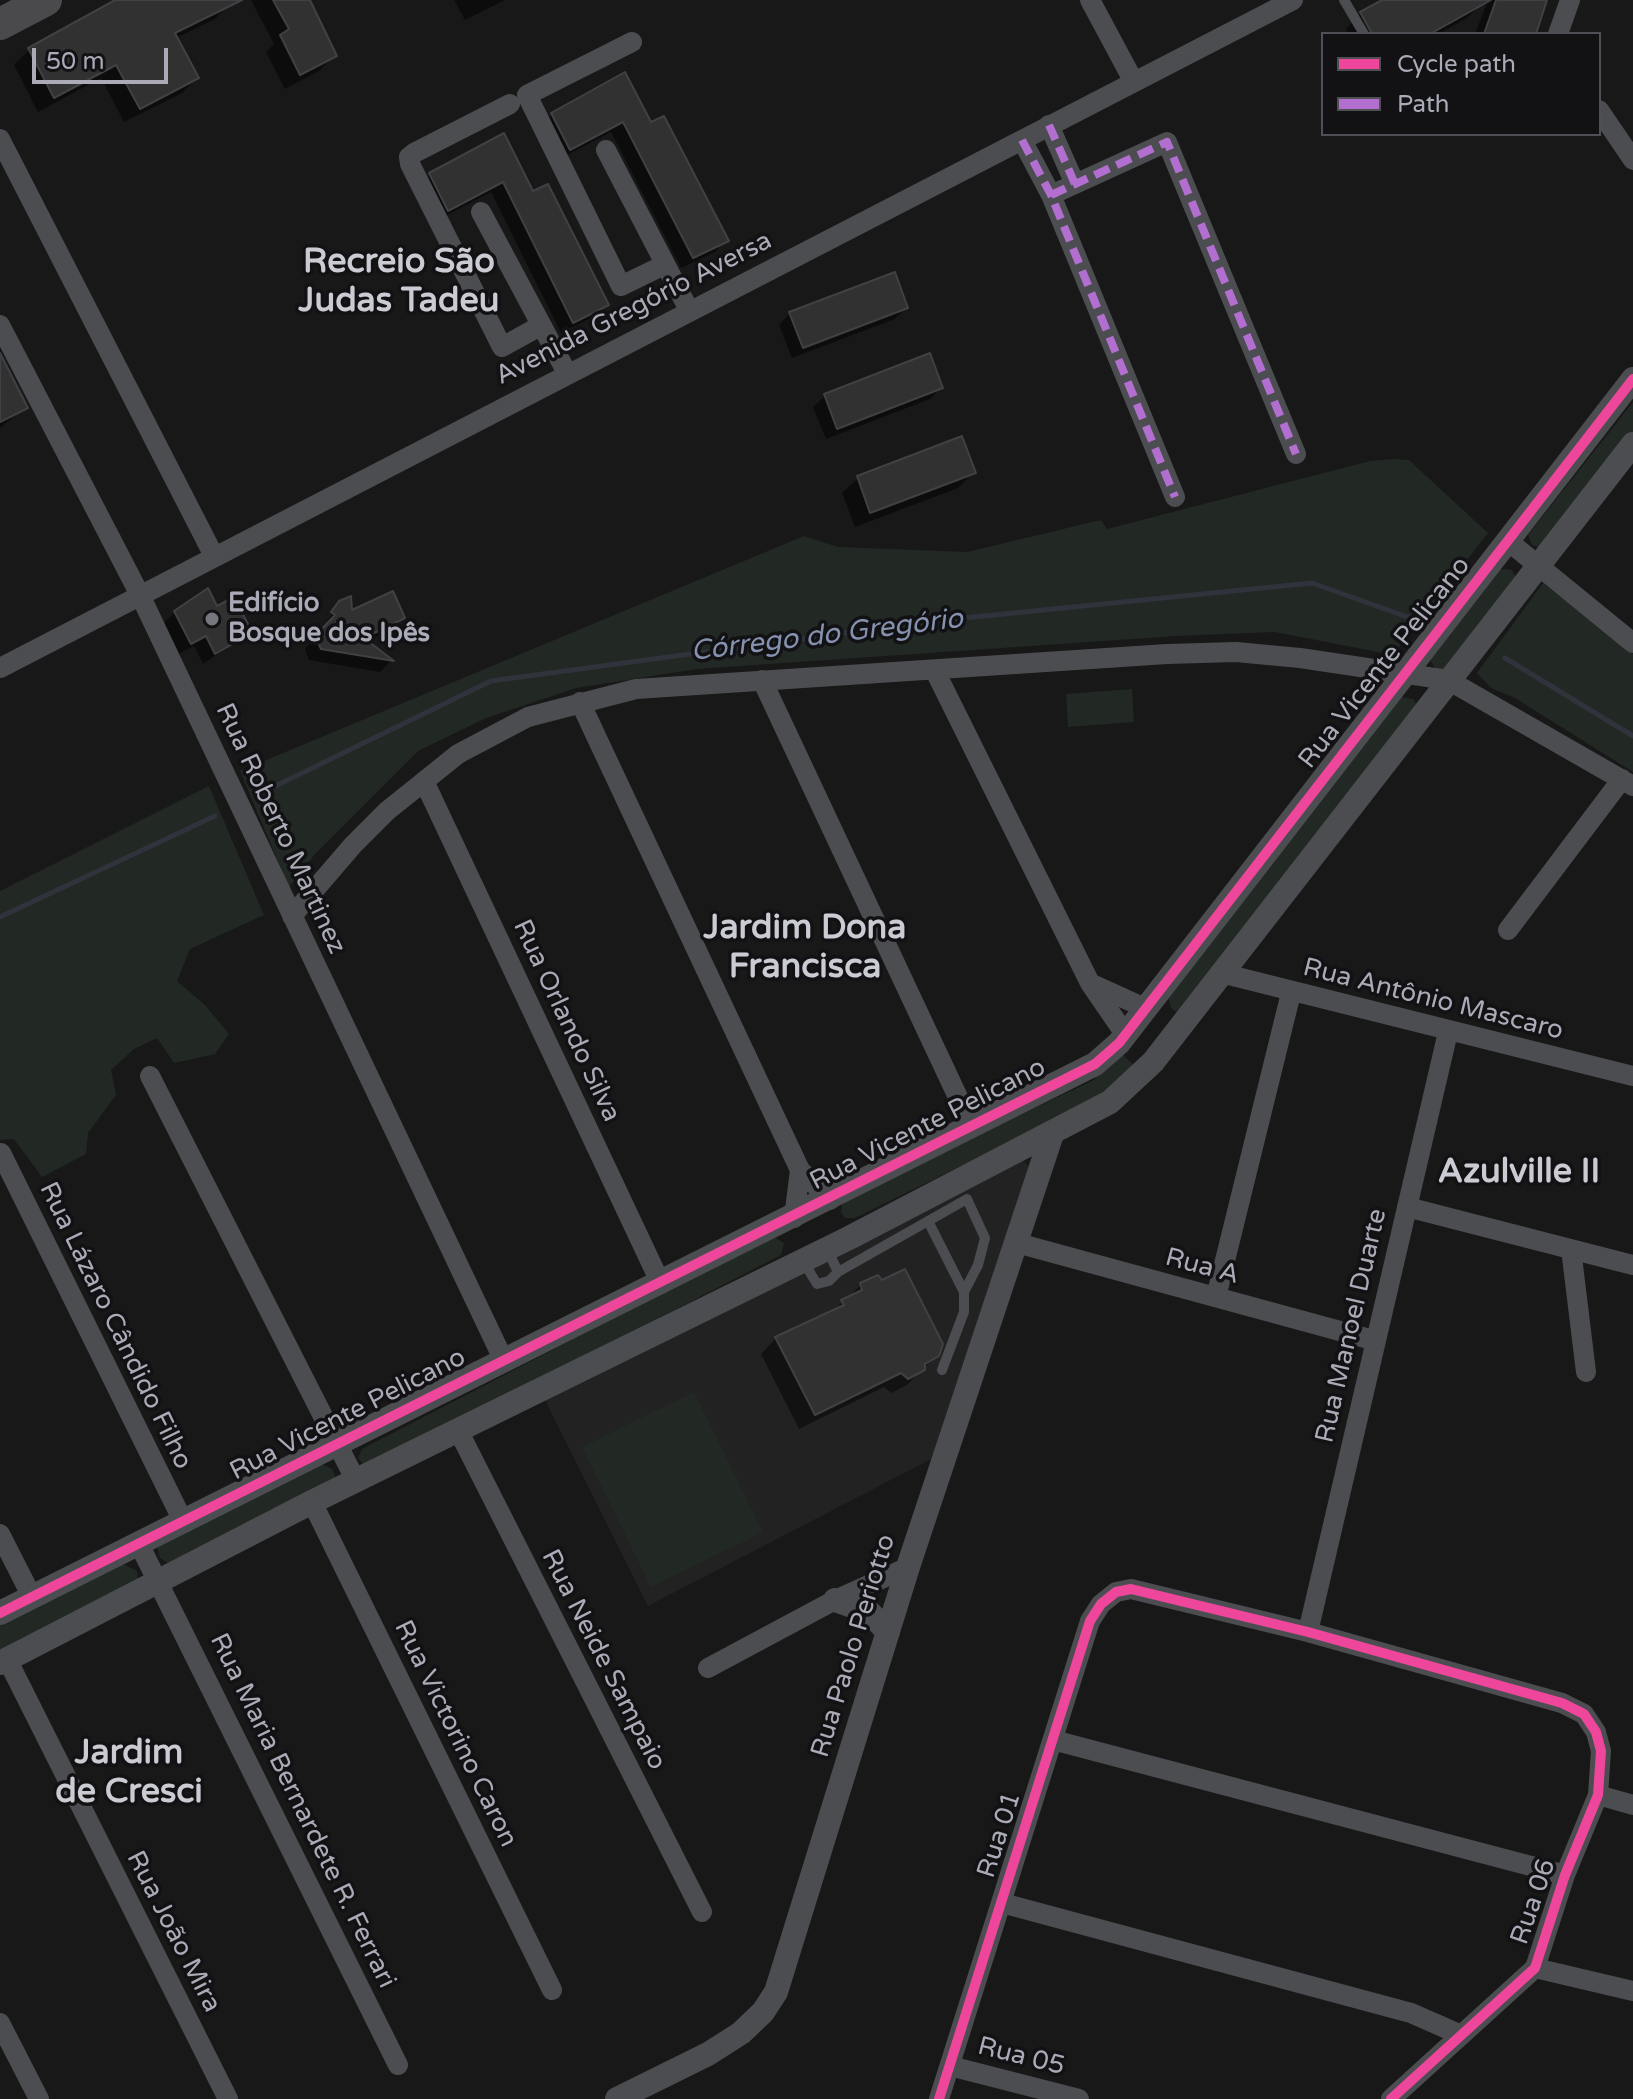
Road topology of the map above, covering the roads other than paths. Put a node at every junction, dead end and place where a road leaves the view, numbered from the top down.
1 (46, 0) edge
2 (1090, 0) edge
3 (1293, 0) edge
4 (1344, 0) edge
5 (1570, 0) edge
6 (0, 24) edge
7 (1363, 32) edge
8 (1559, 32) edge
9 (632, 42) dead end
10 (1134, 82) junction
11 (510, 104) dead end
12 (1601, 113) edge
13 (1049, 125) junction
14 (0, 139) edge
15 (1022, 140) junction
16 (606, 150) dead end
17 (1633, 160) edge
18 (1075, 184) junction
19 (1051, 195) junction
20 (481, 212) dead end
21 (664, 265) junction
22 (689, 310) junction
23 (0, 325) edge
24 (540, 326) junction
25 (567, 373) junction
26 (1633, 379) edge
27 (1633, 444) edge
28 (1296, 454) dead end
29 (1175, 497) dead end
30 (1508, 541) junction
31 (214, 556) junction
32 (1537, 565) junction
33 (141, 597) junction
34 (1633, 643) edge
35 (0, 668) edge
36 (935, 671) junction
37 (1406, 674) junction
38 (762, 680) junction
39 (1448, 680) junction
40 (580, 702) junction
41 (424, 781) junction
42 (1628, 782) edge
43 (292, 916) junction
44 (1508, 930) dead end
45 (1221, 973) junction
46 (1090, 983) junction
47 (1291, 993) junction
48 (1145, 1008) junction
49 (1448, 1032) junction
50 (1176, 1033) junction
51 (1125, 1034) junction
52 (1153, 1062) junction
53 (150, 1076) dead end
54 (1633, 1076) edge
55 (972, 1127) junction
56 (1052, 1134) junction
57 (1, 1153) edge
58 (800, 1170) junction
59 (830, 1200) junction
60 (1407, 1207) junction
61 (794, 1218) junction
62 (928, 1221) junction
63 (849, 1238) junction
64 (1017, 1243) junction
65 (1571, 1249) junction
66 (814, 1255) junction
67 (1633, 1265) edge
68 (838, 1272) junction
69 (661, 1284) junction
70 (964, 1292) junction
71 (1216, 1297) junction
72 (1373, 1340) junction
73 (504, 1361) junction
74 (942, 1370) dead end
75 (1586, 1372) dead end
76 (458, 1430) junction
77 (337, 1445) junction
78 (356, 1481) junction
79 (312, 1502) junction
80 (184, 1523) junction
81 (0, 1534) edge
82 (139, 1544) junction
83 (908, 1567) junction
84 (159, 1580) junction
85 (32, 1597) junction
86 (835, 1600) junction
87 (0, 1613) edge
88 (888, 1632) junction
89 (1308, 1632) junction
90 (3, 1661) edge
91 (708, 1668) dead end
92 (1053, 1740) junction
93 (1598, 1795) junction
94 (1633, 1805) edge
95 (1565, 1875) junction
96 (1002, 1903) junction
97 (702, 1912) dead end
98 (1535, 1968) junction
99 (552, 1990) dead end
100 (1633, 1991) edge
101 (0, 2023) edge
102 (1459, 2034) junction
103 (398, 2065) dead end
104 (950, 2066) junction
105 (39, 2099) edge
106 (228, 2099) edge
107 (617, 2099) edge
108 (939, 2099) edge
109 (1079, 2099) edge
110 (1391, 2099) edge

1 - 6 main road
2 - 10 street
3 - 10 street, Avenida Gregório Aversa
4 - 7 lane
5 - 8 street
9 - 21 street
10 - 13 street, Avenida Gregório Aversa
11 - 24 street
12 - 17 street
13 - 15 street, Avenida Gregório Aversa
13 - 18 street
14 - 31 street
15 - 19 street
15 - 22 street, Avenida Gregório Aversa
16 - 21 street
18 - 19 street
18 - 28 street
19 - 29 street
20 - 24 street
21 - 22 street
22 - 25 street, Avenida Gregório Aversa
23 - 33 street, Rua Roberto Martinez
24 - 25 street
25 - 31 street, Avenida Gregório Aversa
26 - 30 street, Rua Vicente Pelicano
27 - 32 street
30 - 32 street
30 - 37 street, Rua Vicente Pelicano
31 - 33 street, Avenida Gregório Aversa
32 - 34 street
32 - 39 street
33 - 35 street, Avenida Gregório Aversa
33 - 43 street, Rua Roberto Martinez
36 - 37 street
36 - 38 street
36 - 46 street
37 - 39 street
37 - 48 street, Rua Vicente Pelicano
38 - 40 street
38 - 55 street
39 - 42 street
39 - 45 street
40 - 41 street
40 - 58 street
41 - 43 street
41 - 69 street, Rua Orlando Silva
42 - 44 street
43 - 73 street, Rua Roberto Martinez
45 - 47 street, Rua Antônio Mascaro
45 - 50 street
46 - 48 street
46 - 51 street
47 - 49 street, Rua Antônio Mascaro
47 - 71 street
48 - 50 street
48 - 51 street, Rua Vicente Pelicano
49 - 54 street, Rua Antônio Mascaro
49 - 60 street, Rua Manoel Duarte
50 - 52 street
51 - 52 street
51 - 55 street, Rua Vicente Pelicano
52 - 56 street
53 - 77 street
55 - 59 street, Rua Vicente Pelicano
56 - 63 street
56 - 64 street, Rua Paolo Periotto
57 - 80 street, Rua Lázaro Cândido Filho
58 - 59 street
58 - 61 street
59 - 61 street, Rua Vicente Pelicano
59 - 63 street
60 - 65 street
60 - 72 street, Rua Manoel Duarte
61 - 66 street
61 - 69 street, Rua Vicente Pelicano
62 - 68 lane
62 - 70 lane
62 - 70 lane
63 - 66 street
64 - 71 street, Rua A
64 - 83 street, Rua Paolo Periotto
65 - 67 street
65 - 75 street
66 - 68 lane
66 - 68 lane
66 - 76 street
69 - 73 street, Rua Vicente Pelicano
70 - 74 lane
71 - 72 street, Rua A
72 - 89 street, Rua Manoel Duarte
73 - 77 street, Rua Vicente Pelicano
76 - 78 street
76 - 97 street, Rua Neide Sampaio
77 - 78 street
77 - 80 street, Rua Vicente Pelicano
78 - 79 street
79 - 84 street
79 - 99 street, Rua Victorino Caron
80 - 82 street, Rua Vicente Pelicano
81 - 85 street
82 - 84 street, Rua Maria Bernardete R. Ferrari
82 - 85 street, Rua Vicente Pelicano
83 - 86 street
83 - 88 street, Rua Paolo Periotto
84 - 90 street
84 - 103 street, Rua Maria Bernardete R. Ferrari
85 - 87 street, Rua Vicente Pelicano
86 - 88 street
86 - 91 street
88 - 107 street, Rua Paolo Periotto
89 - 92 street, Rua 01
89 - 93 street, Rua 06
90 - 106 street, Rua João Mira
92 - 95 street
92 - 96 street, Rua 01
93 - 94 street
93 - 95 street, Rua 06
95 - 98 street, Rua 06
96 - 102 street
96 - 104 street, Rua 01
98 - 100 street
98 - 102 street, Rua 06
101 - 105 street
102 - 110 street, Rua 06
104 - 108 street, Rua 01
104 - 109 street, Rua 05

